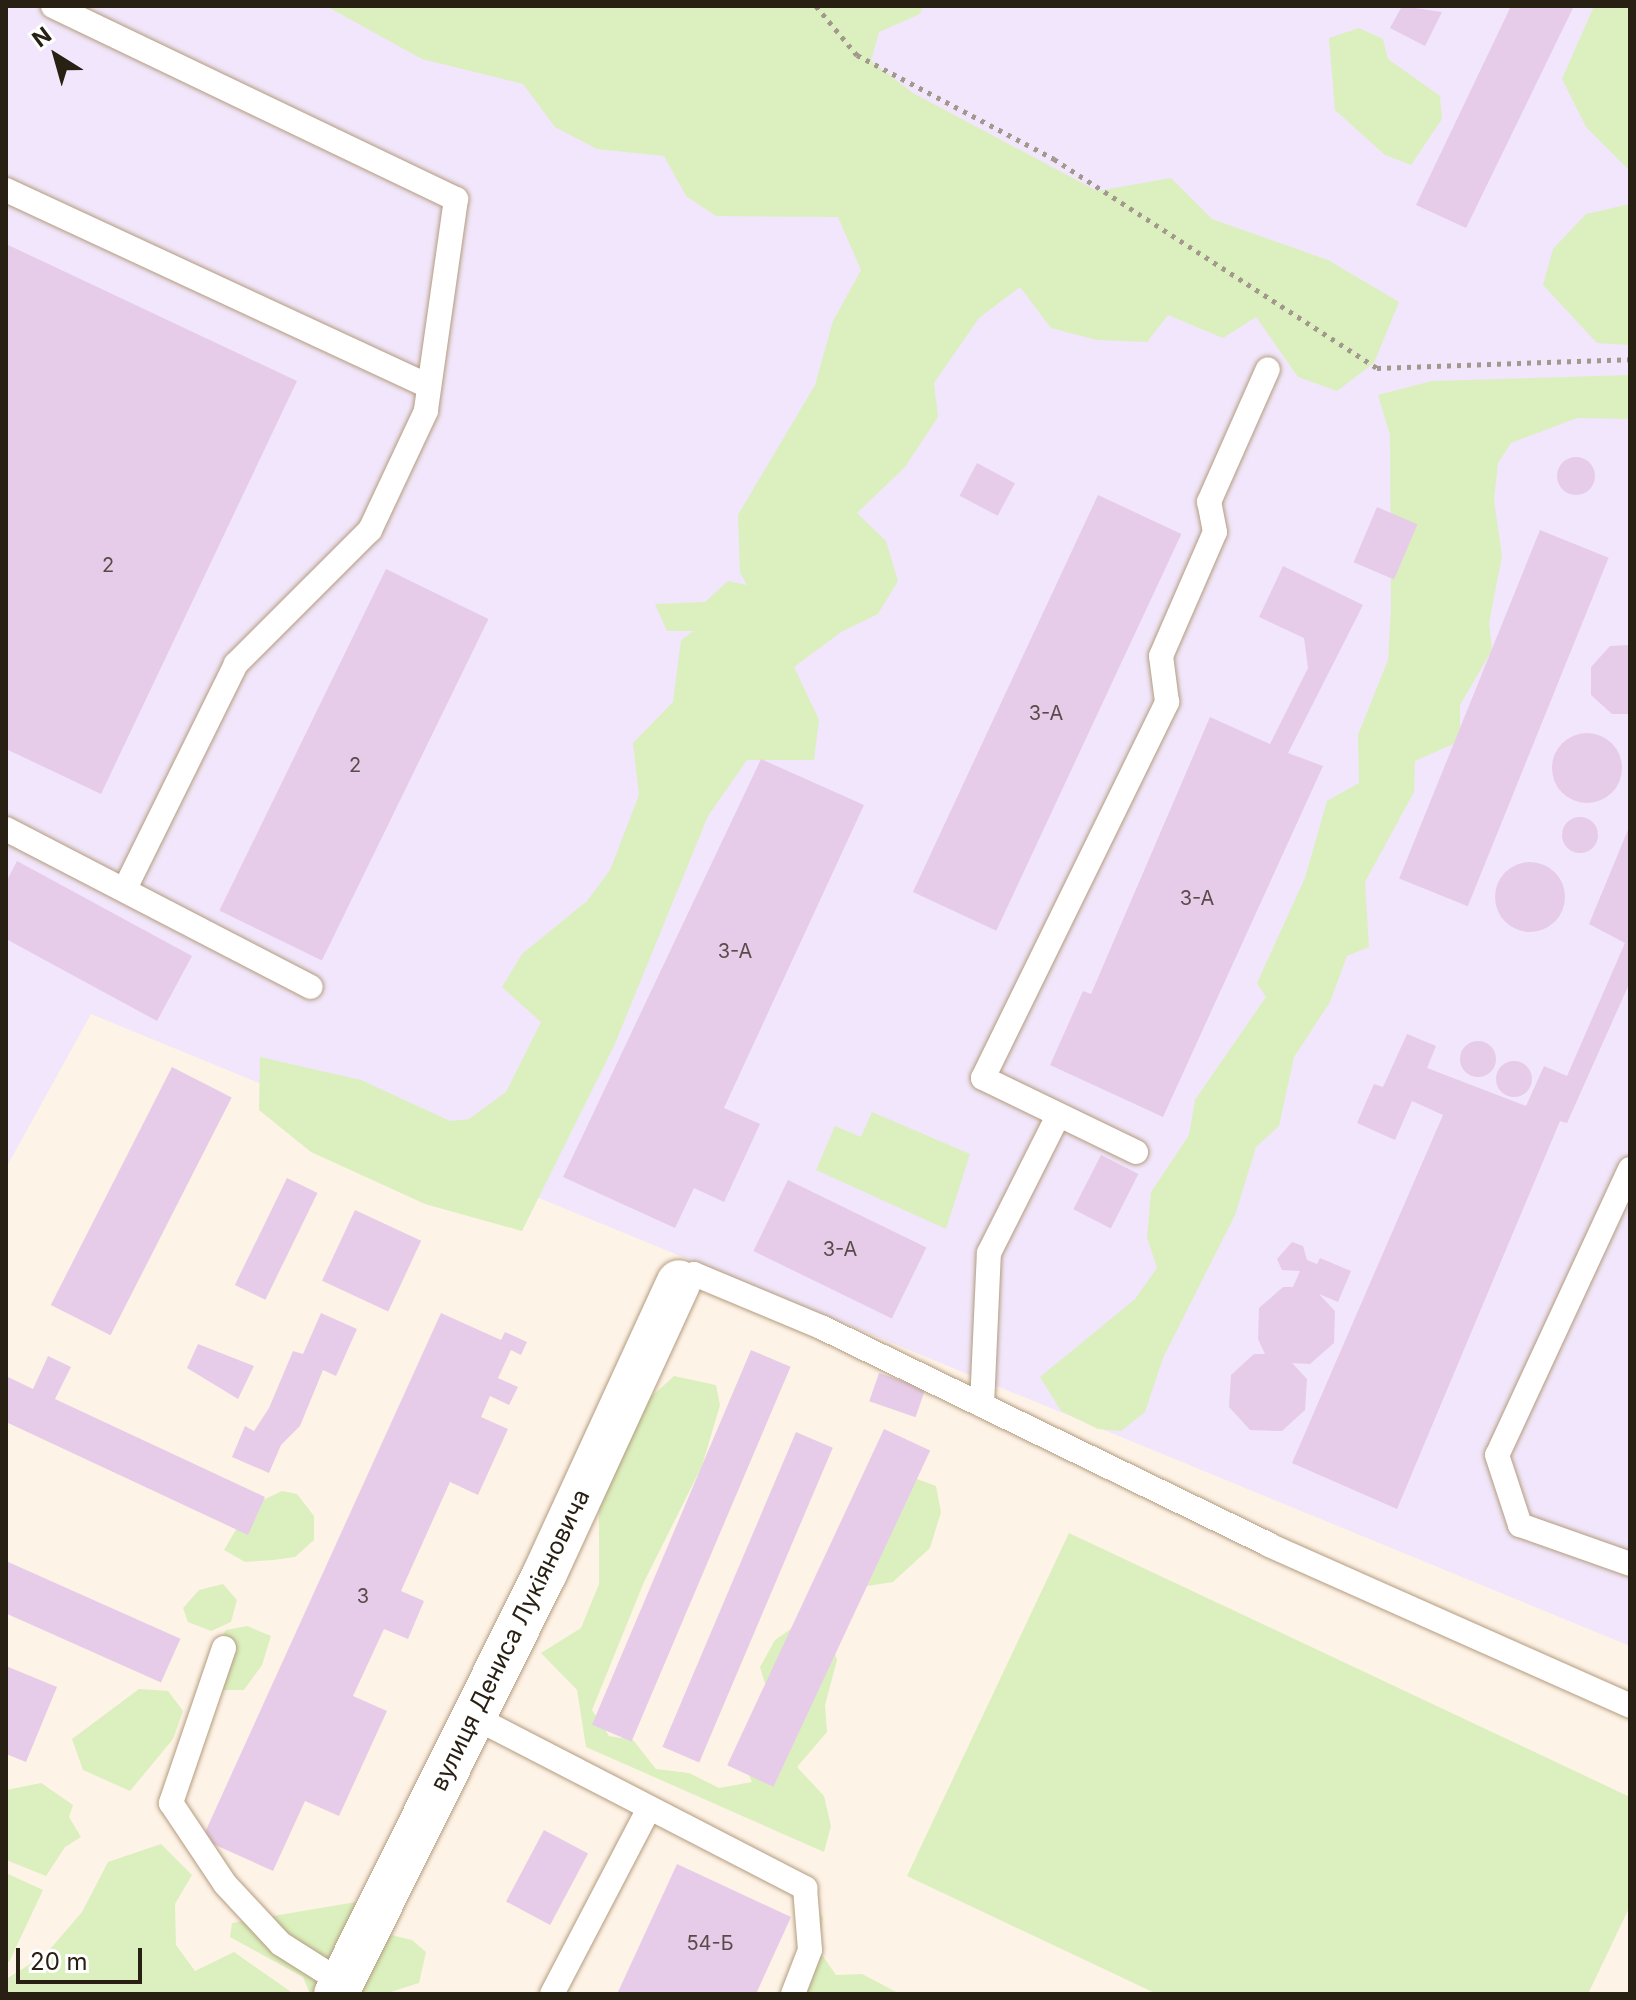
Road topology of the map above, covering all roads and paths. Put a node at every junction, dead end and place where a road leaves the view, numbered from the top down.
1 (53, 6) edge
2 (816, 6) edge
3 (6, 190) edge
4 (1630, 359) edge
5 (1268, 369) dead end
6 (429, 386) junction
7 (6, 829) edge
8 (126, 887) junction
9 (311, 987) dead end
10 (1058, 1116) junction
11 (1136, 1152) dead end
12 (1630, 1169) edge
13 (679, 1282) joint
14 (982, 1405) junction
15 (1630, 1564) edge
16 (224, 1648) dead end
17 (1630, 1706) edge
18 (474, 1717) junction
19 (648, 1810) junction
20 (338, 1988) edge
21 (552, 1994) edge
22 (793, 1994) edge

1 - 6 lane
2 - 4 path
3 - 6 lane
5 - 10 lane
6 - 8 lane
7 - 8 lane
8 - 9 lane
10 - 11 lane
10 - 14 lane
12 - 15 lane
13 - 14 lane
13 - 18 street, вулиця Дениса Лукіяновича
14 - 17 lane
16 - 20 lane
18 - 19 lane
18 - 20 street, вулиця Дениса Лукіяновича
19 - 21 lane
19 - 22 lane

